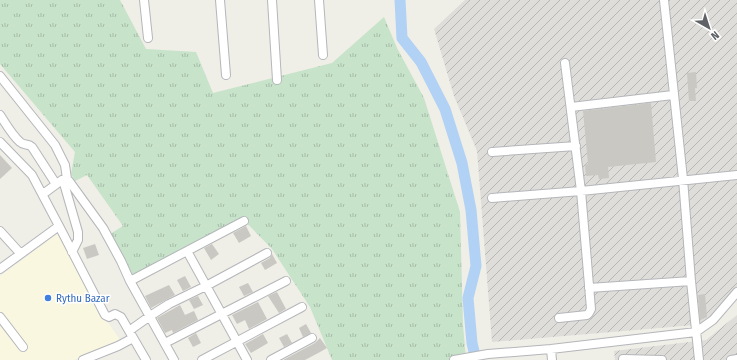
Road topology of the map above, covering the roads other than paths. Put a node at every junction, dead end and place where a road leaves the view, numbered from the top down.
1 (144, 0) edge
2 (220, 0) edge
3 (272, 0) edge
4 (319, 0) edge
5 (664, 0) edge
6 (148, 38) dead end
7 (323, 55) dead end
8 (565, 63) dead end
9 (226, 75) dead end
10 (0, 76) edge
11 (277, 80) dead end
12 (673, 95) junction
13 (571, 107) junction
14 (0, 114) edge
15 (0, 142) edge
16 (576, 146) junction
17 (492, 152) dead end
18 (737, 174) edge
19 (683, 179) junction
20 (62, 181) junction
21 (581, 191) junction
22 (43, 194) junction
23 (492, 198) dead end
24 (244, 221) dead end
25 (59, 226) junction
26 (0, 231) edge
27 (187, 251) junction
28 (72, 252) junction
29 (20, 253) junction
30 (266, 253) dead end
31 (0, 268) edge
32 (130, 281) junction
33 (286, 281) dead end
34 (691, 281) junction
35 (206, 286) junction
36 (589, 288) junction
37 (737, 292) edge
38 (302, 307) dead end
39 (221, 314) junction
40 (150, 316) junction
41 (0, 317) edge
42 (559, 318) dead end
43 (696, 332) junction
44 (131, 335) junction
45 (312, 338) dead end
46 (236, 341) junction
47 (165, 343) junction
48 (23, 347) dead end
49 (551, 349) junction
50 (737, 359) edge
51 (83, 360) edge
52 (146, 360) edge
53 (174, 360) edge
54 (202, 360) edge
55 (247, 360) edge
56 (271, 360) edge
57 (454, 360) edge
58 (552, 360) edge
59 (622, 360) edge
60 (662, 360) edge
61 (699, 360) edge
62 (731, 360) edge

1 - 6 street
2 - 9 street
3 - 11 street
4 - 7 street
5 - 12 street
8 - 13 street
10 - 20 street
12 - 13 street
12 - 19 street
13 - 16 street
14 - 20 street
15 - 22 street
16 - 17 street
16 - 21 street
18 - 19 street
19 - 21 street
19 - 34 street
20 - 22 street
20 - 28 street
20 - 32 street
21 - 23 street
21 - 36 street
22 - 25 street
24 - 27 street
25 - 28 street
25 - 29 street
26 - 29 street
27 - 32 street
27 - 35 street
28 - 44 street
29 - 31 street
30 - 35 street
32 - 40 street
33 - 39 street
34 - 36 street
34 - 43 street
35 - 39 street
35 - 40 street
36 - 42 street
37 - 43 street
38 - 46 street
39 - 46 street
39 - 47 street
40 - 44 street
40 - 47 street
41 - 48 street
43 - 49 street
43 - 61 street
44 - 51 street
44 - 52 street
45 - 56 street
46 - 54 street
46 - 55 street
47 - 53 street
49 - 57 street
49 - 58 street
50 - 62 street
59 - 60 street

